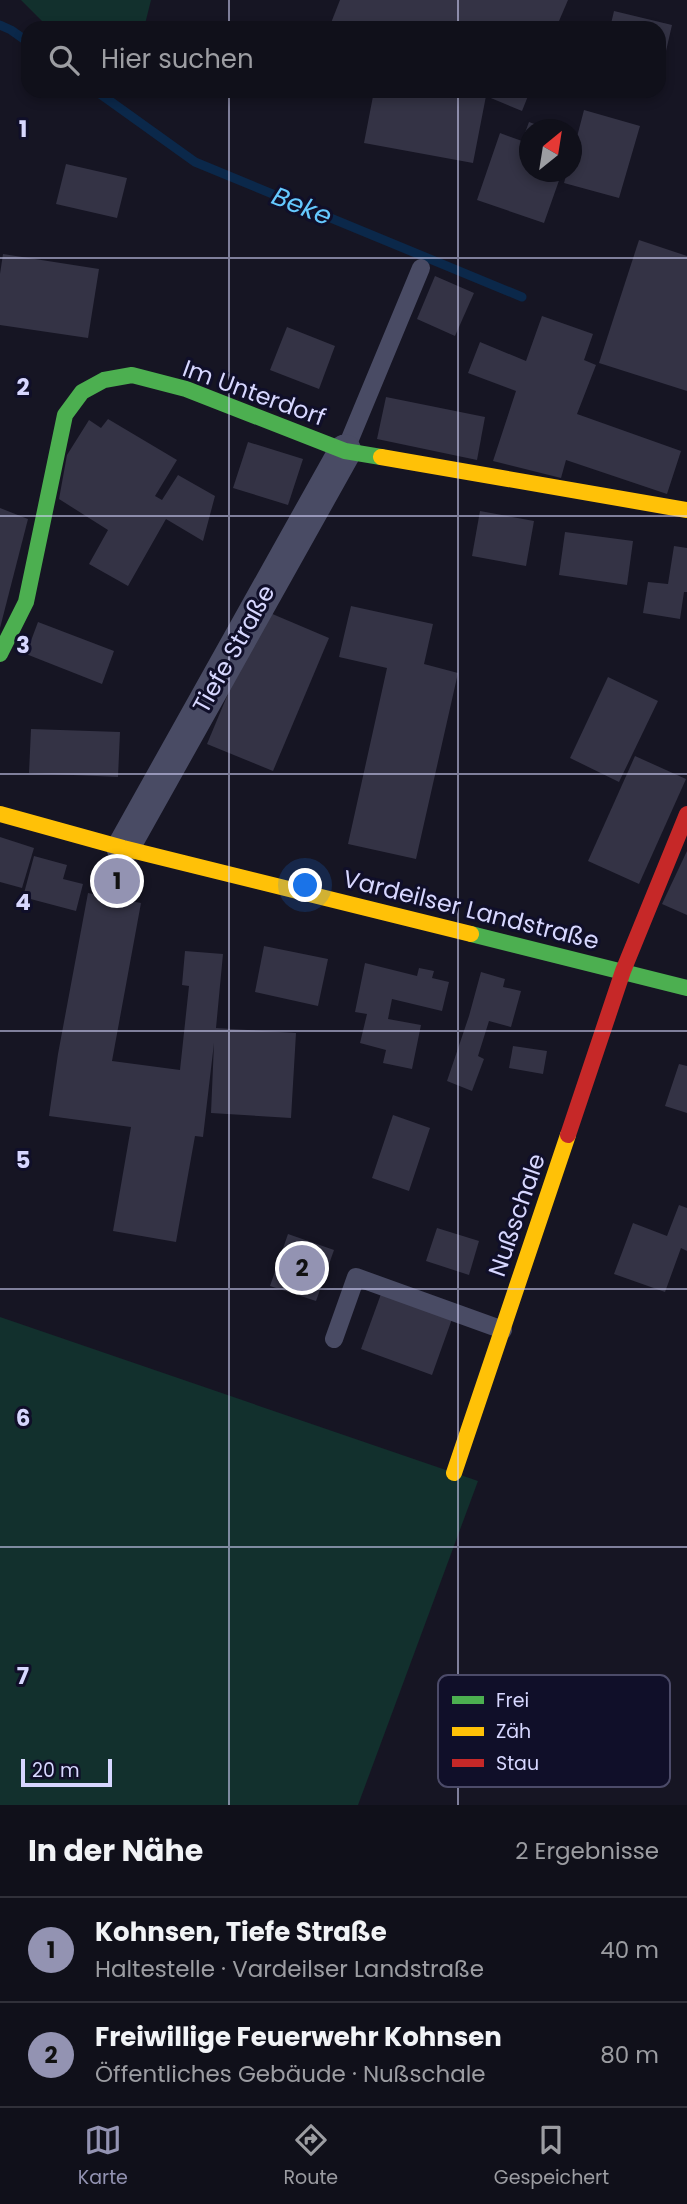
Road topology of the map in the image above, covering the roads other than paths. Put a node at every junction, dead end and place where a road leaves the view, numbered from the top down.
1 (421, 268) dead end
2 (345, 451) junction
3 (687, 510) edge
4 (0, 654) edge
5 (0, 814) edge
6 (687, 814) edge
7 (124, 848) junction
8 (623, 971) junction
9 (687, 988) edge
10 (503, 1330) junction
11 (334, 1339) dead end
12 (454, 1473) dead end

1 - 2 lane
2 - 3 street, Im Unterdorf
2 - 4 street, Im Unterdorf
2 - 7 street, Tiefe Straße
5 - 7 street, Vardeilser Landstraße
6 - 8 street, Nußschale
7 - 8 street, Vardeilser Landstraße
8 - 9 street, Vardeilser Landstraße
8 - 10 street, Nußschale
10 - 11 lane
10 - 12 street, Nußschale

